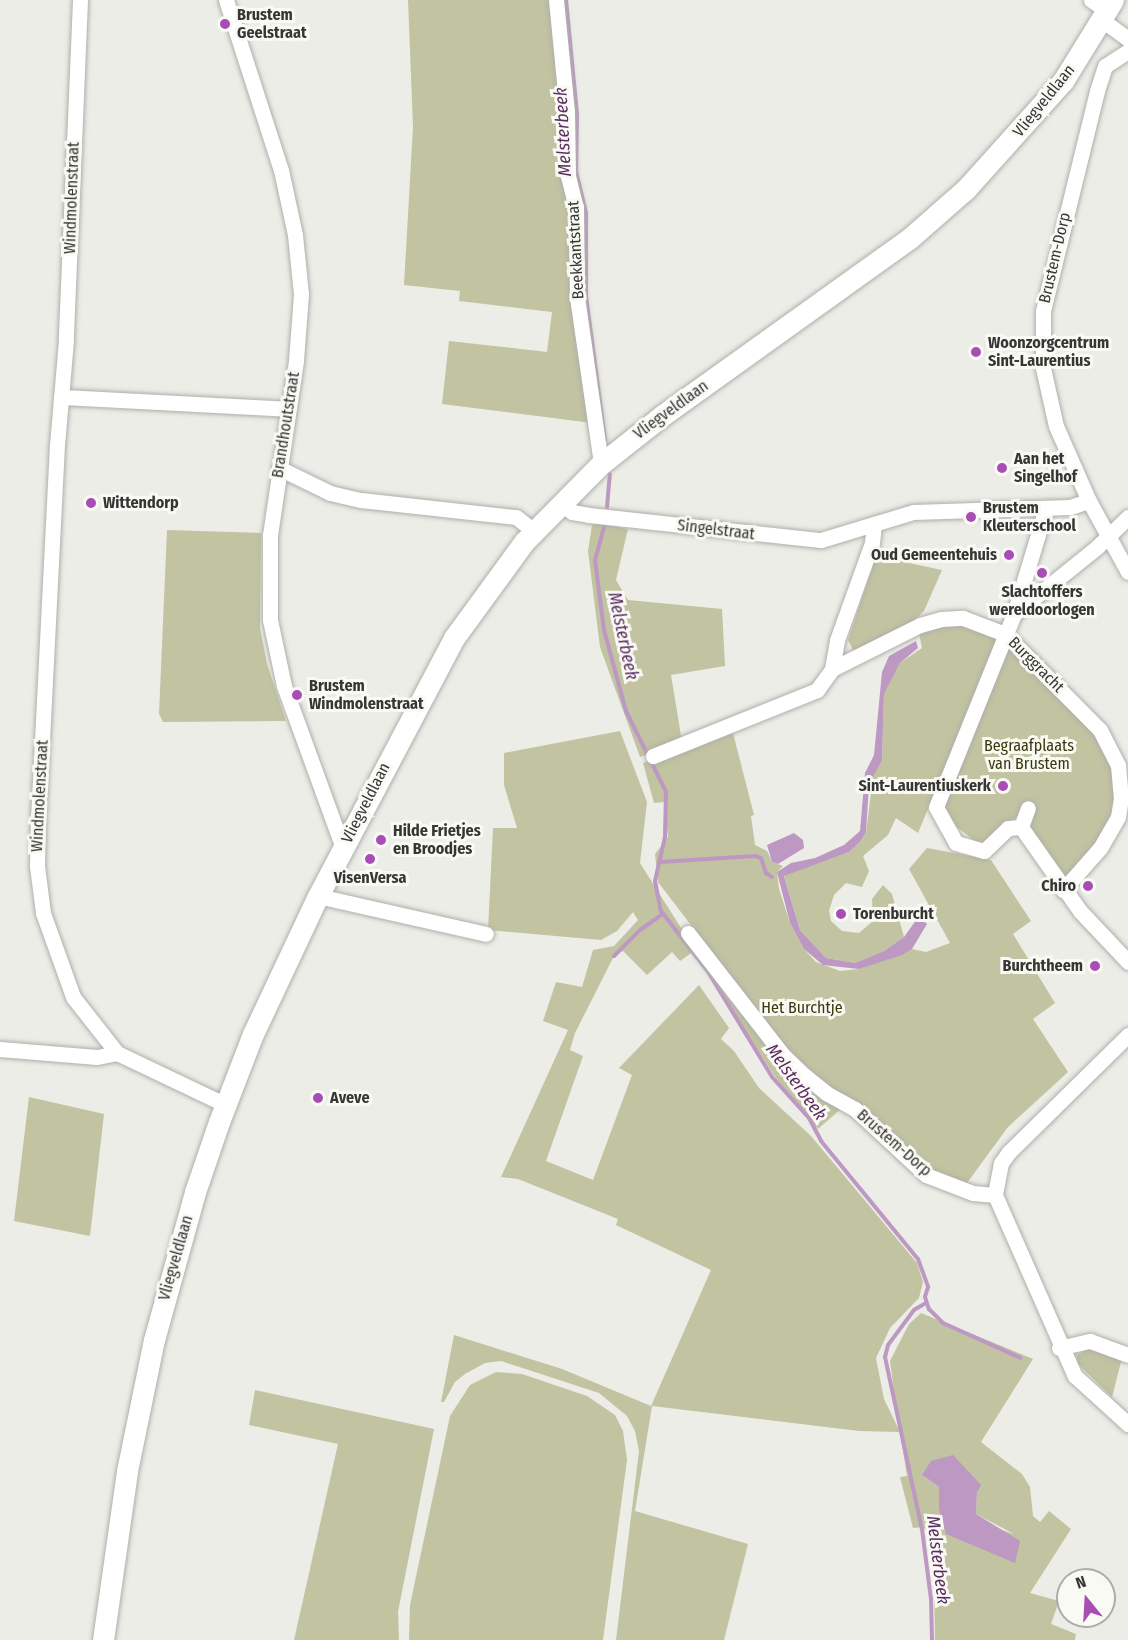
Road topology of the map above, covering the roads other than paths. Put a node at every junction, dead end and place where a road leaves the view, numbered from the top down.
1 (80, 0) edge
2 (226, 0) edge
3 (556, 0) edge
4 (1104, 8) edge
5 (1128, 39) edge
6 (1128, 51) edge
7 (61, 397) junction
8 (289, 409) junction
9 (601, 464) junction
10 (279, 468) junction
11 (1089, 501) junction
12 (560, 503) junction
13 (1046, 508) junction
14 (1128, 517) edge
15 (874, 524) junction
16 (534, 531) junction
17 (1109, 536) junction
18 (1128, 572) edge
19 (1014, 614) junction
20 (1005, 633) junction
21 (832, 669) junction
22 (653, 756) dead end
23 (1028, 808) dead end
24 (1021, 826) junction
25 (343, 848) junction
26 (1063, 890) junction
27 (318, 896) junction
28 (688, 933) dead end
29 (486, 934) dead end
30 (1128, 962) edge
31 (1128, 1035) edge
32 (0, 1049) edge
33 (117, 1053) junction
34 (226, 1105) junction
35 (994, 1196) junction
36 (1059, 1348) junction
37 (1128, 1355) edge
38 (1128, 1424) edge
39 (103, 1640) edge

1 - 7 street, Windmolenstraat
2 - 8 street, Brandhoutstraat
3 - 9 street, Beekkantstraat
4 - 5 street
4 - 9 main road, Vliegveldlaan
6 - 11 street, Brustem-Dorp
7 - 8 street
7 - 33 street, Windmolenstraat
8 - 10 street, Brandhoutstraat
9 - 12 main road, Vliegveldlaan
10 - 16 street
10 - 25 street, Brandhoutstraat
11 - 13 street, Singelstraat
11 - 17 street, Brustem-Dorp
12 - 15 street, Singelstraat
12 - 16 main road, Vliegveldlaan
13 - 15 street, Singelstraat
13 - 19 street
14 - 17 street
15 - 21 street
16 - 25 main road, Vliegveldlaan
17 - 18 street, Brustem-Dorp
17 - 19 street
19 - 20 street
20 - 21 street
20 - 24 street, Burggracht
20 - 26 street, Burggracht
21 - 22 street
23 - 24 street
24 - 26 street
25 - 27 main road, Vliegveldlaan
26 - 30 street
27 - 29 street
27 - 34 main road, Vliegveldlaan
28 - 35 street, Brustem-Dorp
31 - 35 street
32 - 33 street
33 - 34 street, Windmolenstraat
34 - 39 main road, Vliegveldlaan
35 - 36 street
36 - 37 street
36 - 38 street

